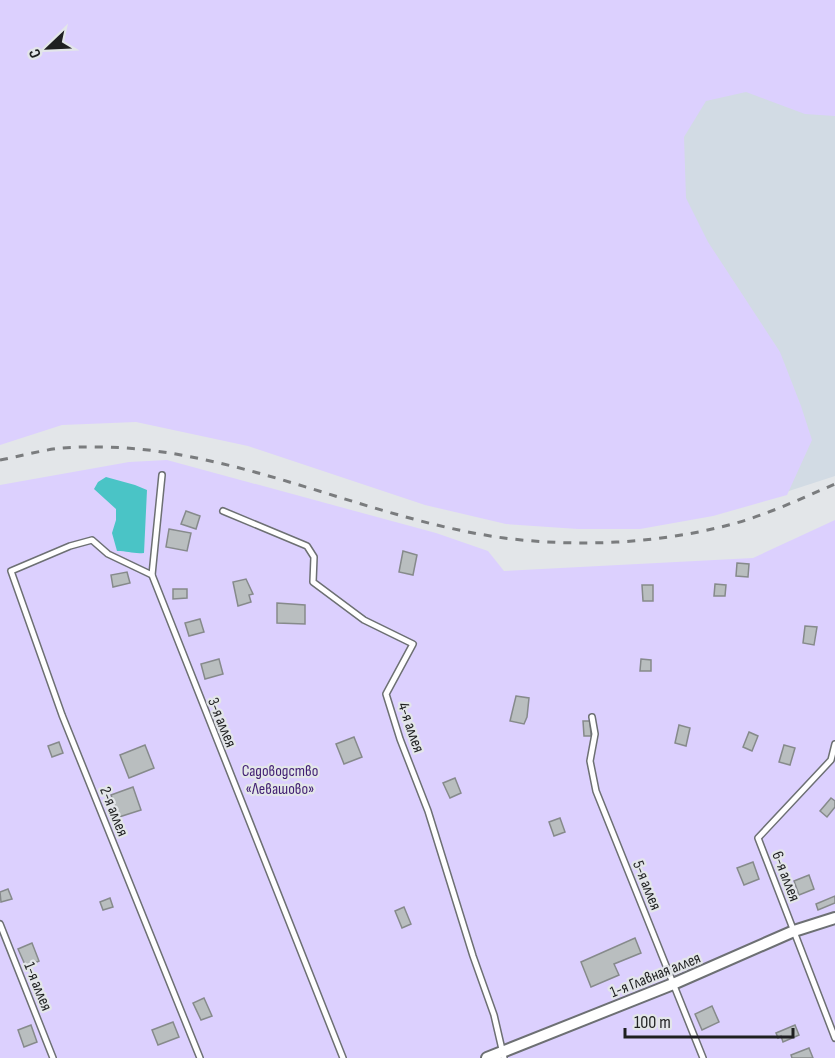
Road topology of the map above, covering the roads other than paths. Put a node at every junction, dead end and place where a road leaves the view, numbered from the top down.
1 (162, 475) dead end
2 (224, 511) dead end
3 (152, 575) junction
4 (591, 717) dead end
5 (835, 744) edge
6 (835, 918) edge
7 (0, 924) edge
8 (794, 931) junction
9 (673, 984) junction
10 (835, 1038) edge
11 (502, 1055) edge
12 (53, 1058) edge
13 (200, 1058) edge
14 (343, 1058) edge
15 (487, 1058) edge
16 (703, 1058) edge

1 - 3 lane
2 - 11 lane, 4-я аллея
3 - 13 lane, 2-я аллея
3 - 14 lane, 3-я аллея
4 - 9 lane, 5-я аллея
5 - 8 lane, 6-я аллея
6 - 8 street, 1-я Главная аллея
7 - 12 lane, 1-я аллея
8 - 9 street, 1-я Главная аллея
8 - 10 lane, 6-я аллея
9 - 11 street, 1-я Главная аллея
9 - 16 lane, 5-я аллея
11 - 15 street, 1-я Главная аллея

